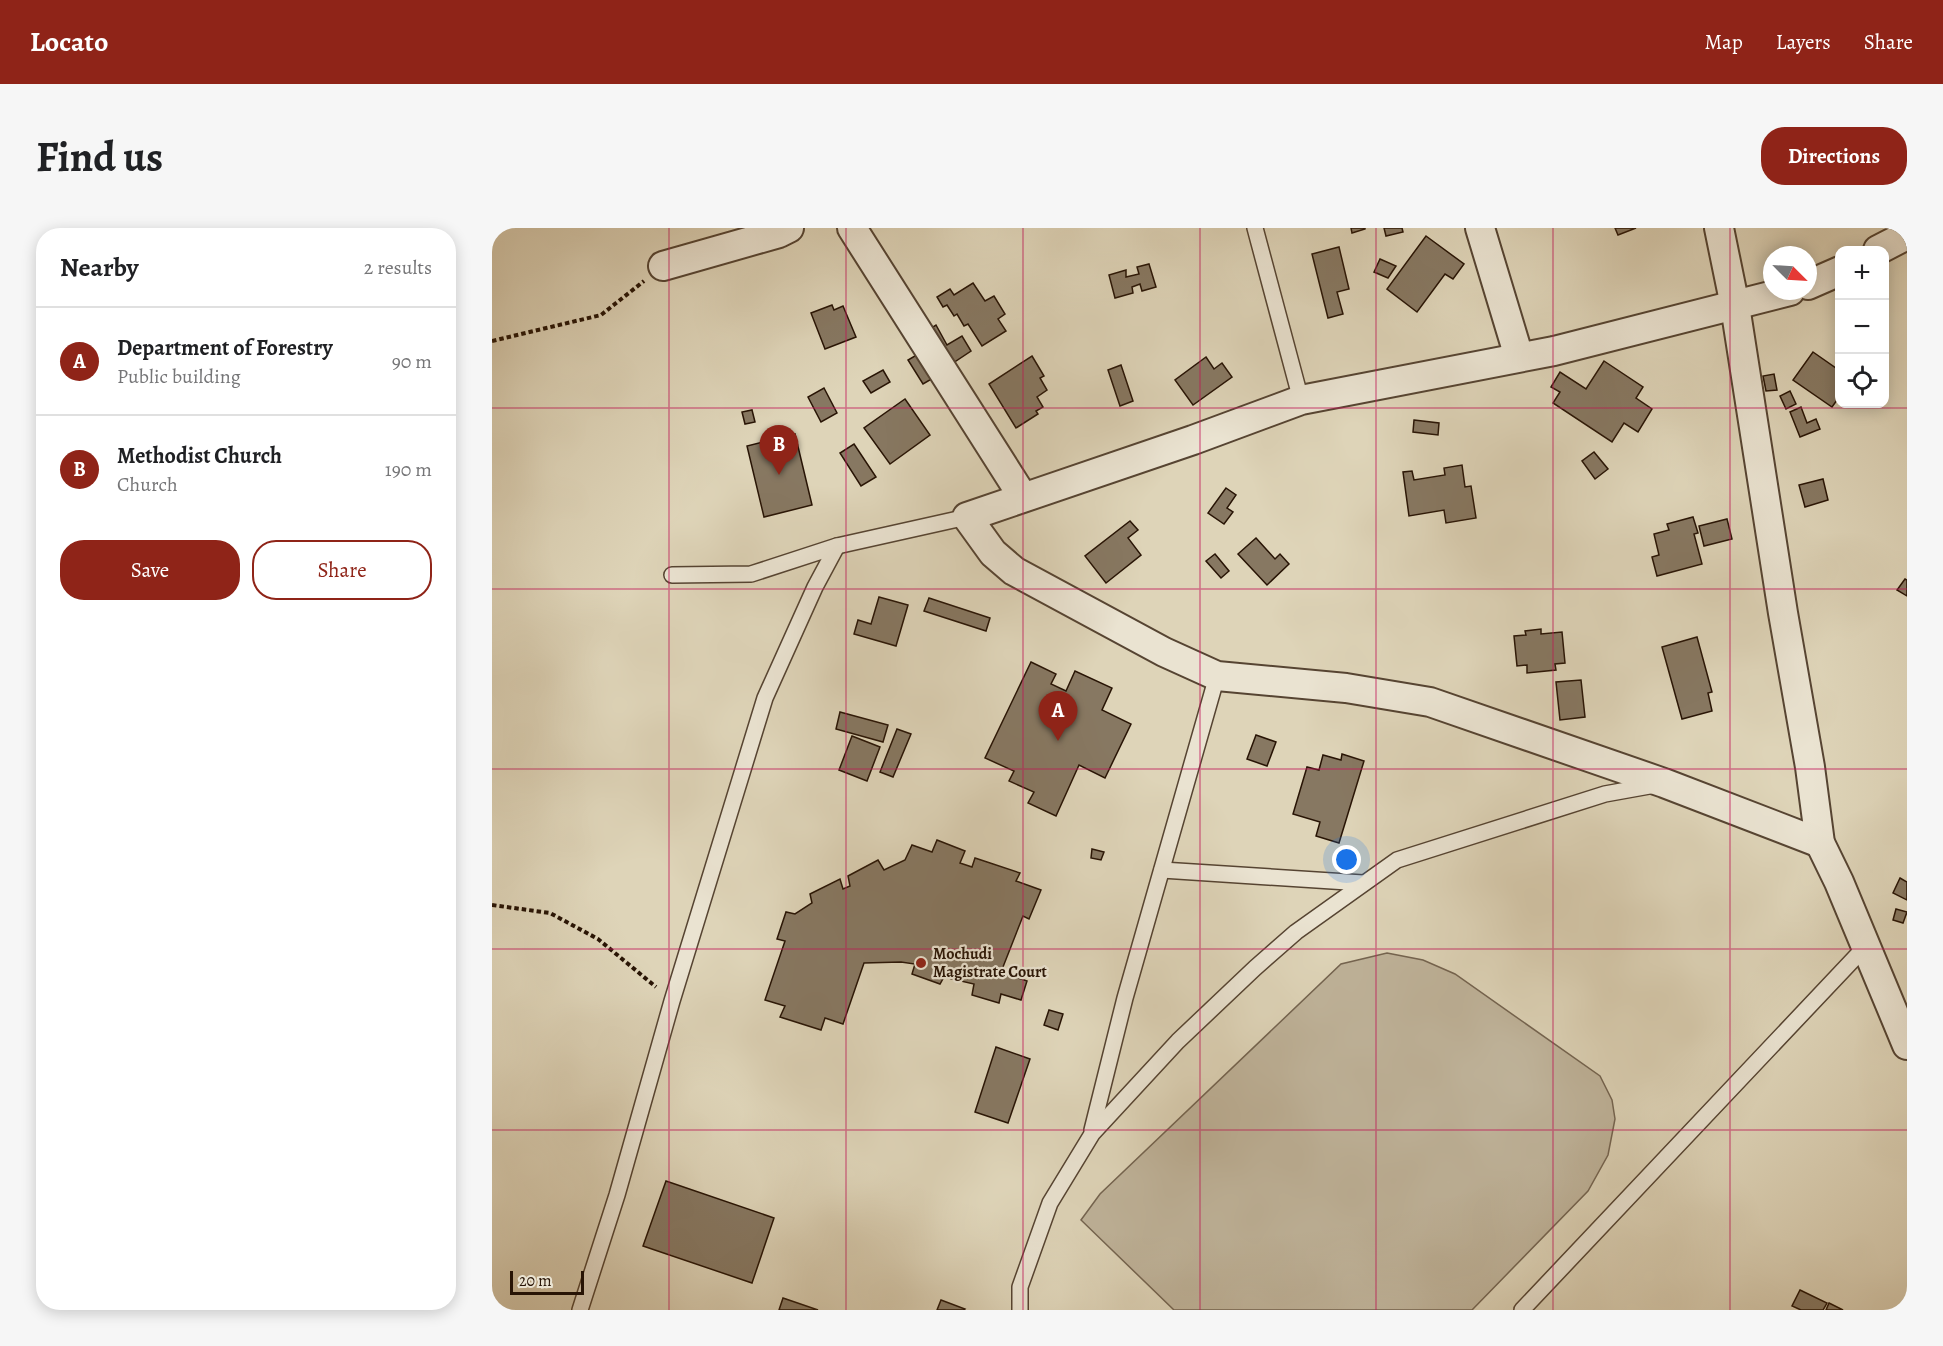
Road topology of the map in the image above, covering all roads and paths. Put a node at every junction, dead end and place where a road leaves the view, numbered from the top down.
1 (789, 228) edge
2 (852, 228) edge
3 (1255, 228) edge
4 (1480, 228) edge
5 (1719, 228) edge
6 (1907, 235) edge
7 (1886, 246) edge
8 (663, 266) joint
9 (1835, 273) edge
10 (1817, 281) edge
11 (1763, 298) edge
12 (1735, 306) junction
13 (492, 341) edge
14 (1519, 357) junction
15 (1301, 400) junction
16 (1023, 497) junction
17 (967, 517) junction
18 (837, 546) junction
19 (672, 575) dead end
20 (1217, 676) junction
21 (1664, 783) junction
22 (1820, 843) junction
23 (1162, 870) junction
24 (1363, 883) junction
25 (492, 905) edge
26 (1866, 946) junction
27 (672, 1001) junction
28 (1907, 1045) edge
29 (1092, 1134) junction
30 (580, 1310) edge
31 (1020, 1310) edge
32 (1522, 1310) edge

1 - 8 street
2 - 16 street
3 - 15 lane
4 - 14 street
5 - 12 street
6 - 7 street
8 - 13 path
9 - 10 street
11 - 12 street
12 - 14 street
12 - 22 street
14 - 15 street
15 - 16 street
16 - 17 street
17 - 18 lane
17 - 20 street
18 - 19 lane
18 - 27 lane
20 - 21 street
20 - 23 lane
21 - 22 street
21 - 24 lane
22 - 26 street
23 - 24 lane
23 - 29 lane
24 - 29 lane
25 - 27 path
26 - 28 street
26 - 32 lane
27 - 30 lane
29 - 31 lane

